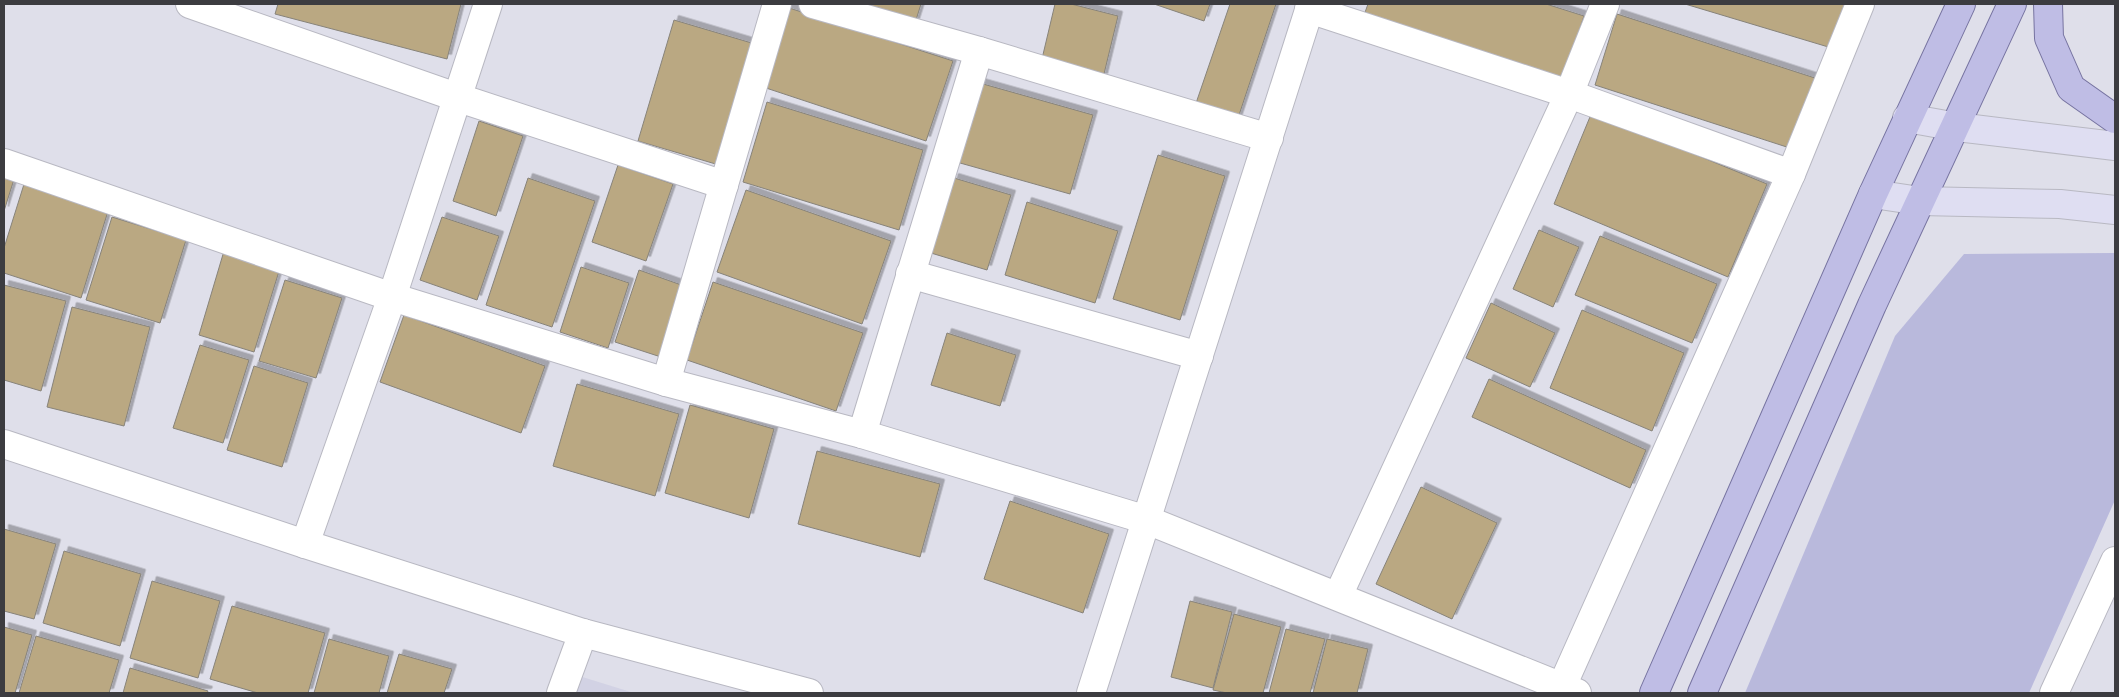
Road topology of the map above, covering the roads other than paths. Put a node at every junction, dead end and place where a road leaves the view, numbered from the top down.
1 (190, 4) edge
2 (488, 4) edge
3 (777, 4) edge
4 (813, 4) edge
5 (1605, 4) edge
6 (1860, 4) edge
7 (1961, 4) edge
8 (2012, 4) edge
9 (2048, 4) edge
10 (1310, 6) edge
11 (979, 51) junction
12 (1569, 94) junction
13 (459, 98) junction
14 (1907, 118) junction
15 (2115, 119) edge
16 (1957, 127) junction
17 (1269, 138) junction
18 (2115, 146) edge
19 (4, 163) edge
20 (1791, 174) junction
21 (724, 185) junction
22 (1873, 194) junction
23 (1920, 202) junction
24 (2115, 210) edge
25 (910, 274) junction
26 (392, 297) junction
27 (1199, 356) junction
28 (666, 382) junction
29 (862, 434) junction
30 (4, 444) edge
31 (1146, 520) junction
32 (305, 544) junction
33 (2115, 561) edge
34 (1338, 596) junction
35 (583, 633) junction
36 (1566, 691) edge
37 (560, 693) edge
38 (809, 693) edge
39 (1091, 693) edge
40 (1654, 693) edge
41 (1702, 693) edge
42 (2054, 693) edge

1 - 13 street
2 - 13 street
3 - 21 street
4 - 11 street
5 - 12 street
6 - 20 street
7 - 14 main road
8 - 16 main road
9 - 15 main road
10 - 12 street
10 - 17 street
11 - 17 street
11 - 25 street
12 - 20 street
12 - 34 street
13 - 21 street
13 - 26 street
14 - 16 main road
14 - 22 main road
16 - 18 main road
16 - 23 main road
17 - 27 street
19 - 26 street
20 - 36 street
21 - 28 street
22 - 23 main road
22 - 40 main road
23 - 24 main road
23 - 41 main road
25 - 27 street
25 - 29 street
26 - 28 street
26 - 32 street
27 - 31 street
28 - 29 street
29 - 31 street
30 - 32 street
31 - 34 street
31 - 39 street
32 - 35 street
33 - 42 street
34 - 36 street
35 - 37 street
35 - 38 street

